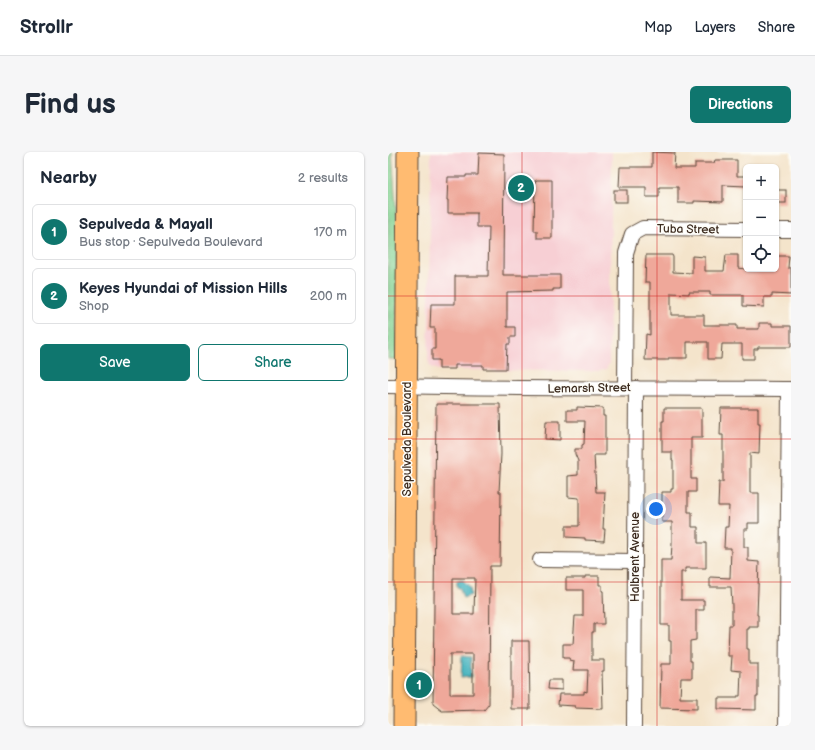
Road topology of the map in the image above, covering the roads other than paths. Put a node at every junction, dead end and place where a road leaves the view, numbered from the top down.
1 (408, 152) edge
2 (743, 229) edge
3 (779, 230) edge
4 (791, 230) edge
5 (632, 234) joint
6 (398, 386) edge
7 (631, 388) junction
8 (790, 389) edge
9 (540, 560) dead end
10 (635, 561) junction
11 (404, 726) edge
12 (634, 726) edge
13 (786, 726) edge

1 - 6 main road, Sepulveda Boulevard
2 - 5 street, Tuba Street
3 - 4 street
5 - 7 street, Halbrent Avenue
6 - 7 street, Lemarsh Street
6 - 11 main road, Sepulveda Boulevard
7 - 8 street, Lemarsh Street
7 - 10 street, Halbrent Avenue
8 - 13 street
9 - 10 street
10 - 12 street, Halbrent Avenue

